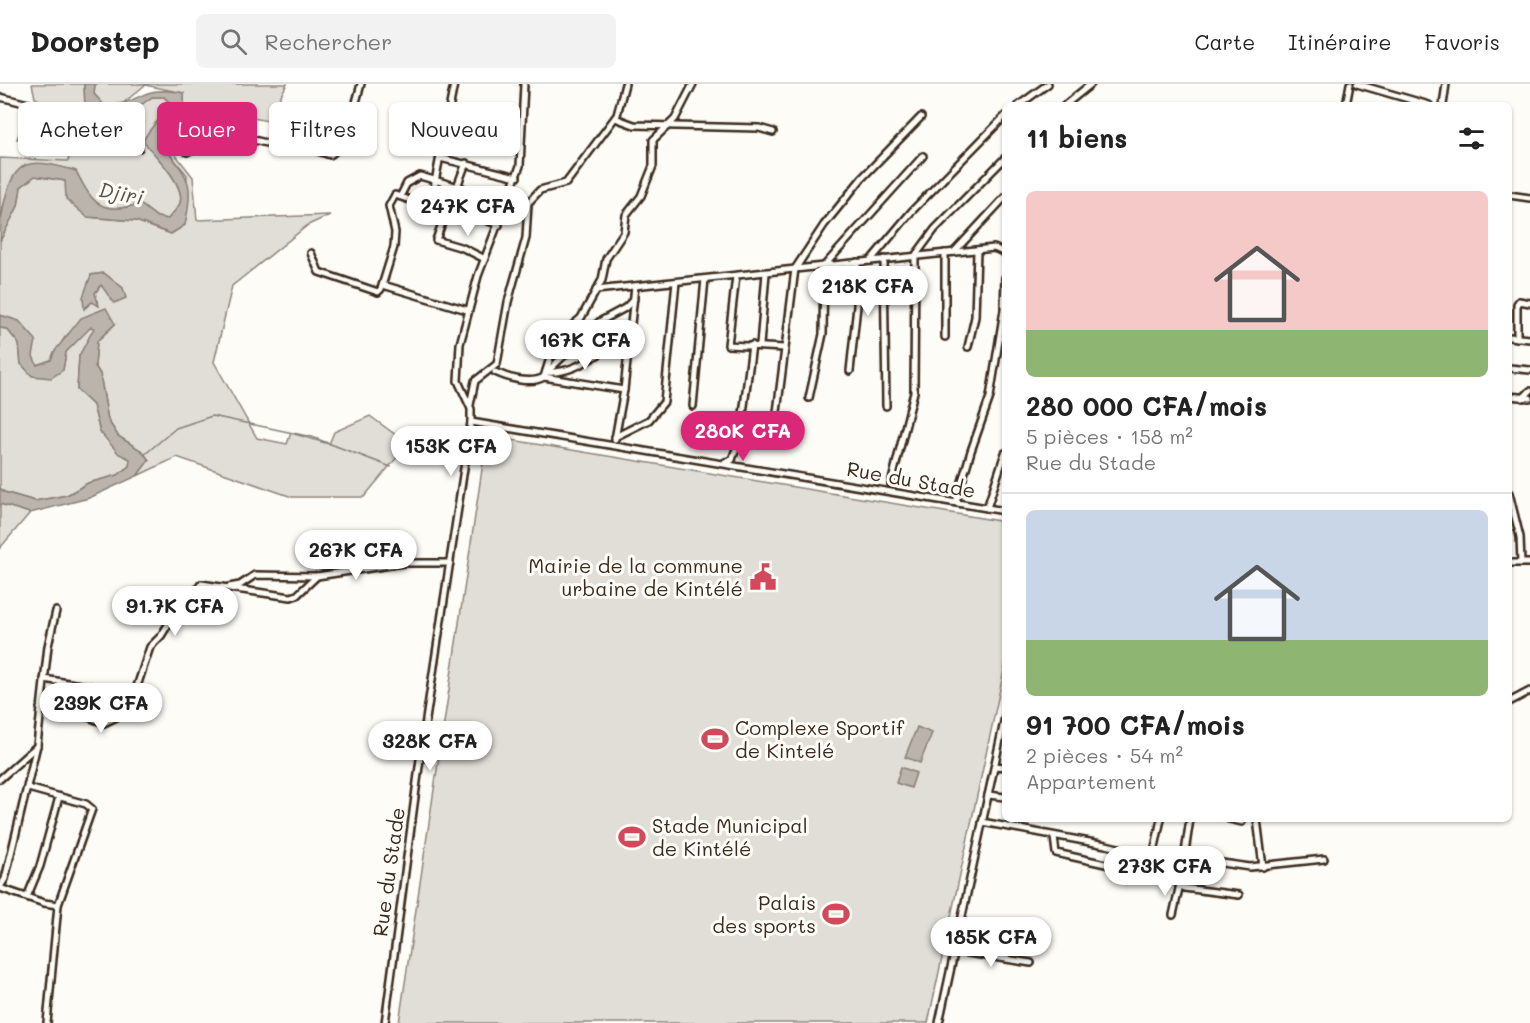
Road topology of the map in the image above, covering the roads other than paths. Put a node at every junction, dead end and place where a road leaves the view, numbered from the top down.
1 (362, 84) edge
2 (454, 84) edge
3 (524, 84) edge
4 (625, 84) edge
5 (693, 84) edge
6 (1048, 84) edge
7 (1090, 84) edge
8 (1350, 84) edge
9 (1357, 84) edge
10 (1446, 84) edge
11 (0, 97) edge
12 (20, 102) edge
13 (1023, 102) edge
14 (1069, 102) edge
15 (1347, 102) edge
16 (1419, 102) edge
17 (1443, 102) edge
18 (921, 117) dead end
19 (615, 118) junction
20 (1002, 119) edge
21 (670, 124) junction
22 (773, 132) dead end
23 (257, 141) edge
24 (923, 156) dead end
25 (440, 158) junction
26 (1002, 161) edge
27 (466, 163) junction
28 (517, 177) junction
29 (435, 182) junction
30 (401, 195) junction
31 (1512, 195) edge
32 (1530, 198) edge
33 (1002, 200) edge
34 (432, 207) junction
35 (446, 212) junction
36 (499, 225) junction
37 (977, 250) junction
38 (954, 252) junction
39 (1002, 252) edge
40 (311, 253) dead end
41 (945, 253) junction
42 (915, 256) junction
43 (485, 259) junction
44 (884, 259) junction
45 (870, 261) junction
46 (857, 262) junction
47 (824, 266) junction
48 (795, 269) junction
49 (766, 273) junction
50 (736, 276) junction
51 (705, 279) junction
52 (676, 282) junction
53 (383, 285) junction
54 (635, 286) junction
55 (596, 290) junction
56 (634, 299) junction
57 (1530, 303) edge
58 (467, 310) junction
59 (1002, 322) edge
60 (945, 337) dead end
61 (1512, 337) edge
62 (1518, 338) junction
63 (629, 339) junction
64 (1530, 339) edge
65 (752, 345) junction
66 (760, 345) junction
67 (968, 347) dead end
68 (785, 348) junction
69 (1512, 368) edge
70 (850, 370) dead end
71 (1530, 370) edge
72 (495, 372) dead end
73 (545, 374) junction
74 (624, 390) junction
75 (1530, 391) edge
76 (1512, 396) edge
77 (809, 398) dead end
78 (1527, 398) edge
79 (693, 406) dead end
80 (886, 406) dead end
81 (470, 407) junction
82 (777, 412) dead end
83 (471, 422) junction
84 (615, 437) junction
85 (613, 444) junction
86 (722, 462) junction
87 (1002, 462) edge
88 (891, 484) dead end
89 (956, 502) junction
90 (1512, 505) edge
91 (987, 508) junction
92 (1002, 510) edge
93 (450, 563) junction
94 (1512, 563) edge
95 (1521, 563) junction
96 (1530, 563) edge
97 (316, 576) junction
98 (224, 587) junction
99 (56, 611) dead end
100 (44, 679) junction
101 (1530, 691) edge
102 (135, 694) junction
103 (1512, 700) edge
104 (40, 708) junction
105 (1002, 736) edge
106 (37, 745) junction
107 (994, 766) junction
108 (1002, 767) edge
109 (0, 779) edge
110 (28, 788) junction
111 (988, 795) junction
112 (59, 797) junction
113 (1002, 797) edge
114 (982, 822) junction
115 (1160, 822) edge
116 (1190, 822) edge
117 (1257, 822) edge
118 (1054, 837) junction
119 (1153, 857) junction
120 (1184, 859) junction
121 (1324, 859) dead end
122 (1263, 867) junction
123 (1180, 884) junction
124 (0, 888) edge
125 (1239, 895) dead end
126 (27, 897) junction
127 (57, 905) junction
128 (1173, 915) dead end
129 (955, 951) junction
130 (1031, 963) dead end
131 (47, 1023) edge
132 (383, 1023) edge
133 (939, 1023) edge

1 - 23 street
2 - 25 street
3 - 28 street
4 - 19 street
5 - 21 street
6 - 13 street
7 - 14 street
8 - 15 street
9 - 16 street
10 - 17 street
11 - 12 street
18 - 48 street
19 - 21 street
19 - 81 street
20 - 45 street
21 - 22 street
21 - 55 street
24 - 47 street
25 - 27 street
25 - 29 street
26 - 42 street
27 - 28 street
27 - 29 street
28 - 36 street
29 - 30 street
29 - 34 street
30 - 34 street
30 - 53 street
31 - 32 street
33 - 38 street
34 - 35 street
35 - 36 street
35 - 43 street
36 - 43 street
37 - 38 street
37 - 39 street
37 - 67 street
38 - 41 street
40 - 53 street
41 - 42 street
41 - 60 street
42 - 44 street
42 - 88 street
43 - 58 street
44 - 45 street
44 - 80 street
45 - 46 street
46 - 47 street
46 - 70 street
47 - 48 street
47 - 77 street
48 - 49 street
48 - 68 street
49 - 50 street
49 - 66 street
50 - 51 street
50 - 65 street
51 - 52 street
51 - 79 street
52 - 54 street
52 - 84 street
53 - 58 street
54 - 55 street
54 - 56 street
55 - 73 street
56 - 63 street
56 - 73 street
57 - 62 street
58 - 81 street
59 - 89 street
61 - 62 street
62 - 64 street
63 - 73 street
63 - 74 street
65 - 66 street
65 - 86 street
66 - 68 street
68 - 82 street
69 - 71 street
72 - 73 street
73 - 74 street
74 - 84 street
75 - 78 street
76 - 78 street
81 - 83 street
83 - 85 street, Rue du Stade
83 - 93 street, Rue du Stade
84 - 85 street
85 - 86 street, Rue du Stade
86 - 89 street, Rue du Stade
87 - 91 street
89 - 91 street, Rue du Stade
90 - 95 street
91 - 92 street, Rue du Stade
93 - 97 street
93 - 132 street, Rue du Stade
94 - 95 street
95 - 96 street
97 - 98 street
97 - 98 street
98 - 102 street
99 - 100 street
100 - 102 street
100 - 104 street
101 - 103 street
102 - 104 street
104 - 106 street
105 - 107 street
106 - 109 street
106 - 110 street
107 - 108 street
107 - 111 street
110 - 112 street
110 - 124 street
111 - 113 street
111 - 114 street
112 - 126 street
112 - 127 street
114 - 118 street
114 - 129 street
115 - 119 street
116 - 120 street
117 - 122 street
118 - 119 street
118 - 123 street
119 - 120 street
120 - 122 street
121 - 122 street
123 - 125 street
123 - 128 street
124 - 126 street
126 - 127 street
127 - 131 street
129 - 130 street
129 - 133 street

